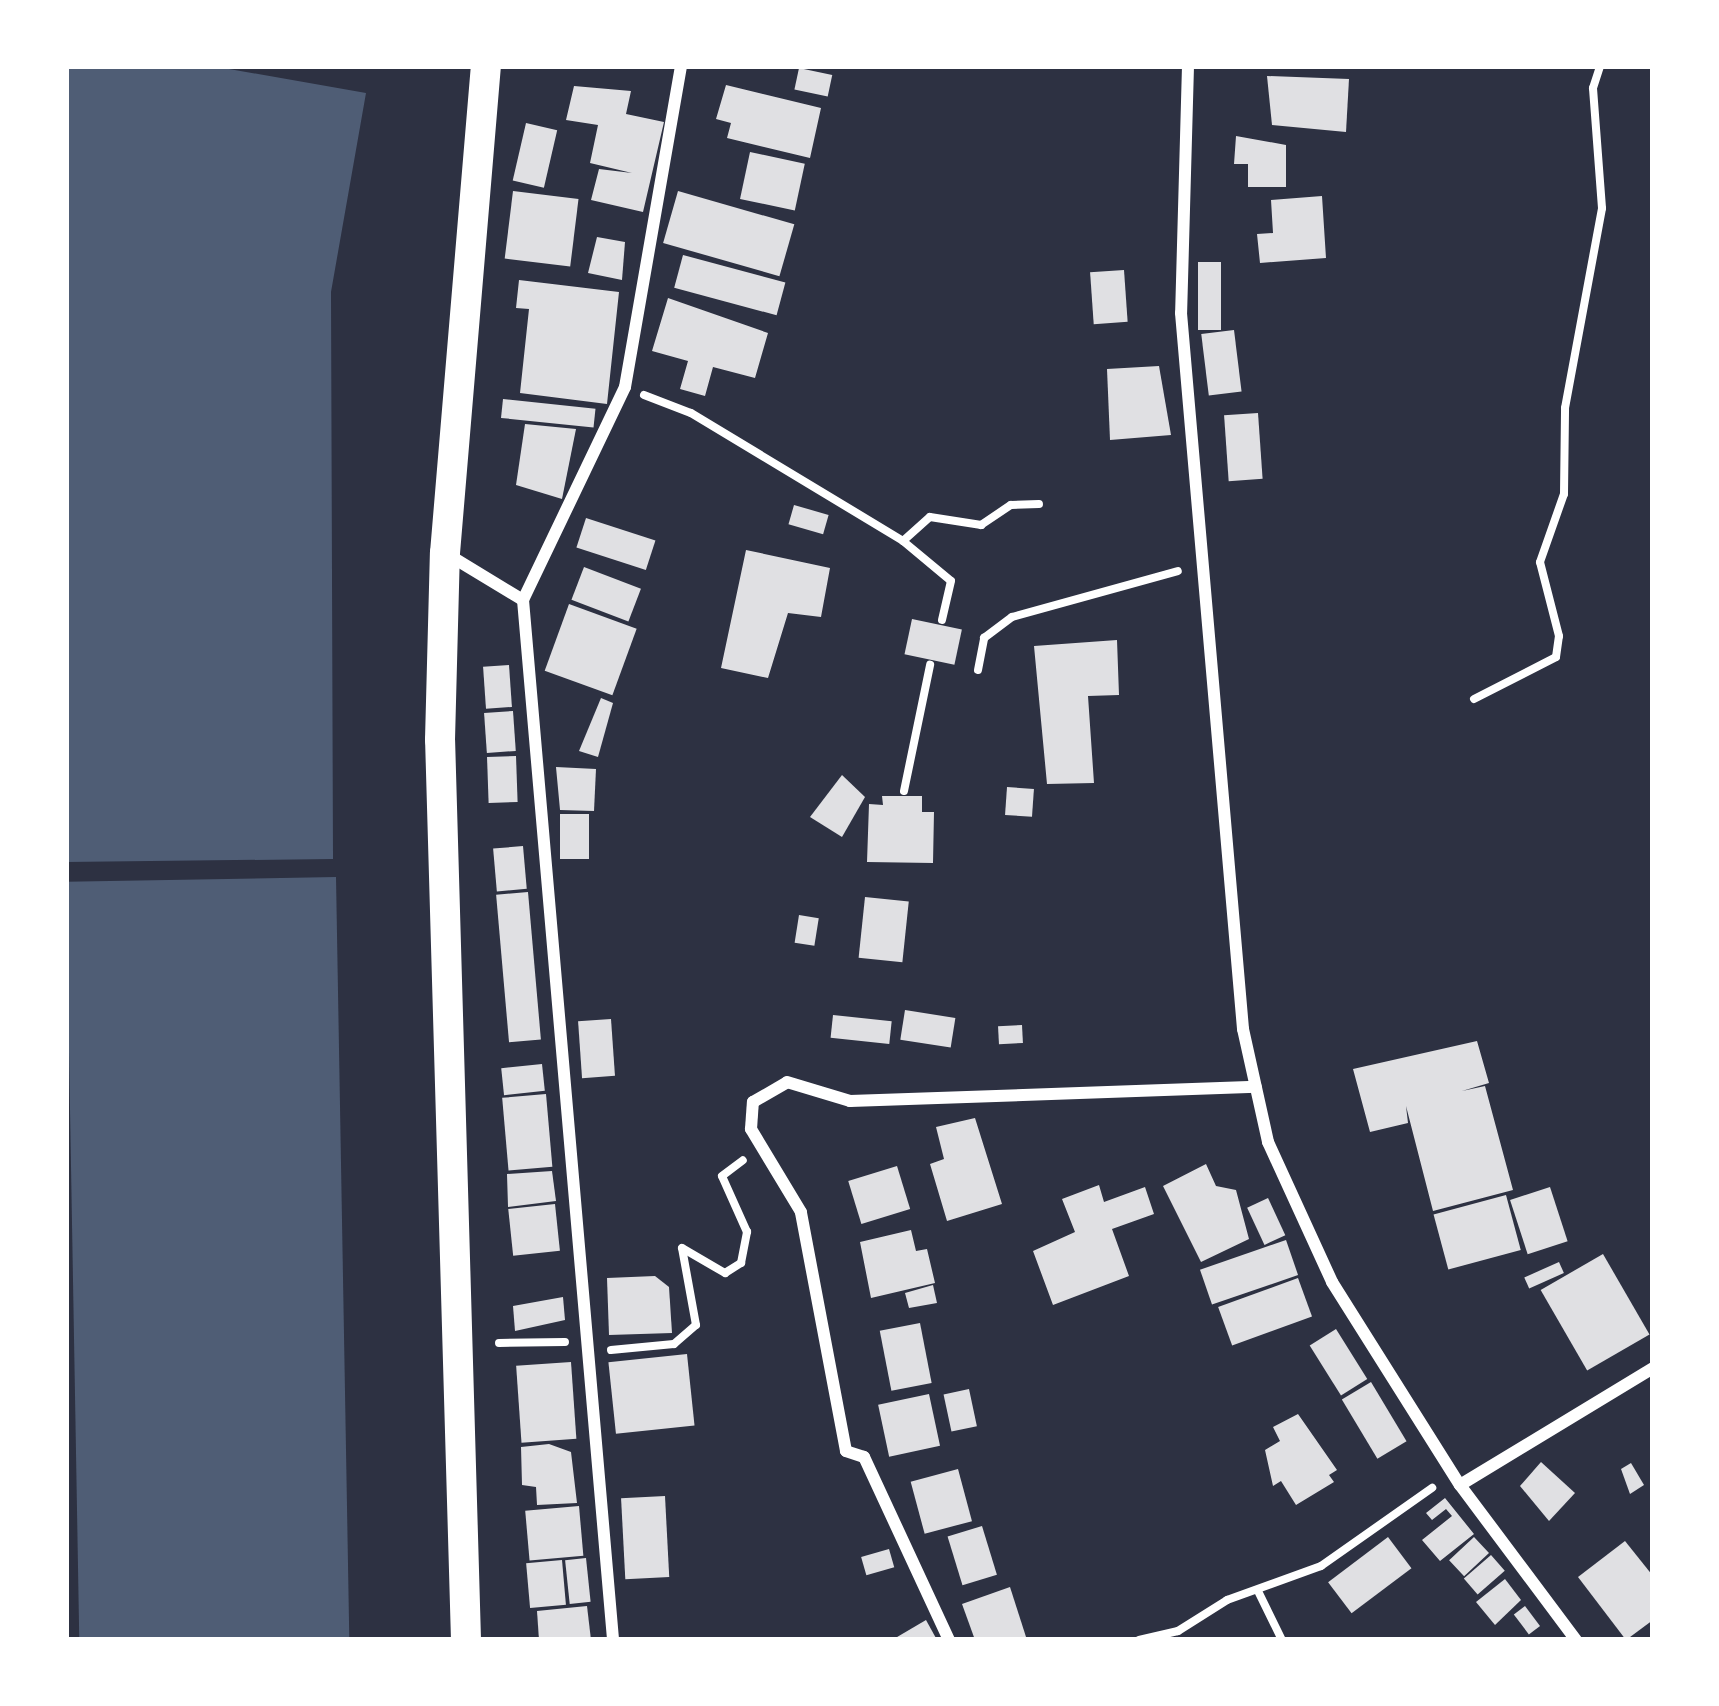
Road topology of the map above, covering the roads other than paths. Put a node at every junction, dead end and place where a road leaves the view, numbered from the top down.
1 (486, 66) edge
2 (681, 66) edge
3 (1188, 66) edge
4 (445, 553) junction
5 (523, 600) junction
6 (1256, 1088) junction
7 (1653, 1368) edge
8 (1456, 1479) junction
9 (466, 1640) edge
10 (614, 1640) edge
11 (949, 1640) edge
12 (1576, 1640) edge

1 - 4 main road
2 - 5 street
3 - 6 street
4 - 5 street
4 - 9 main road
5 - 10 street
6 - 8 street
6 - 11 street
7 - 8 street
8 - 12 street

